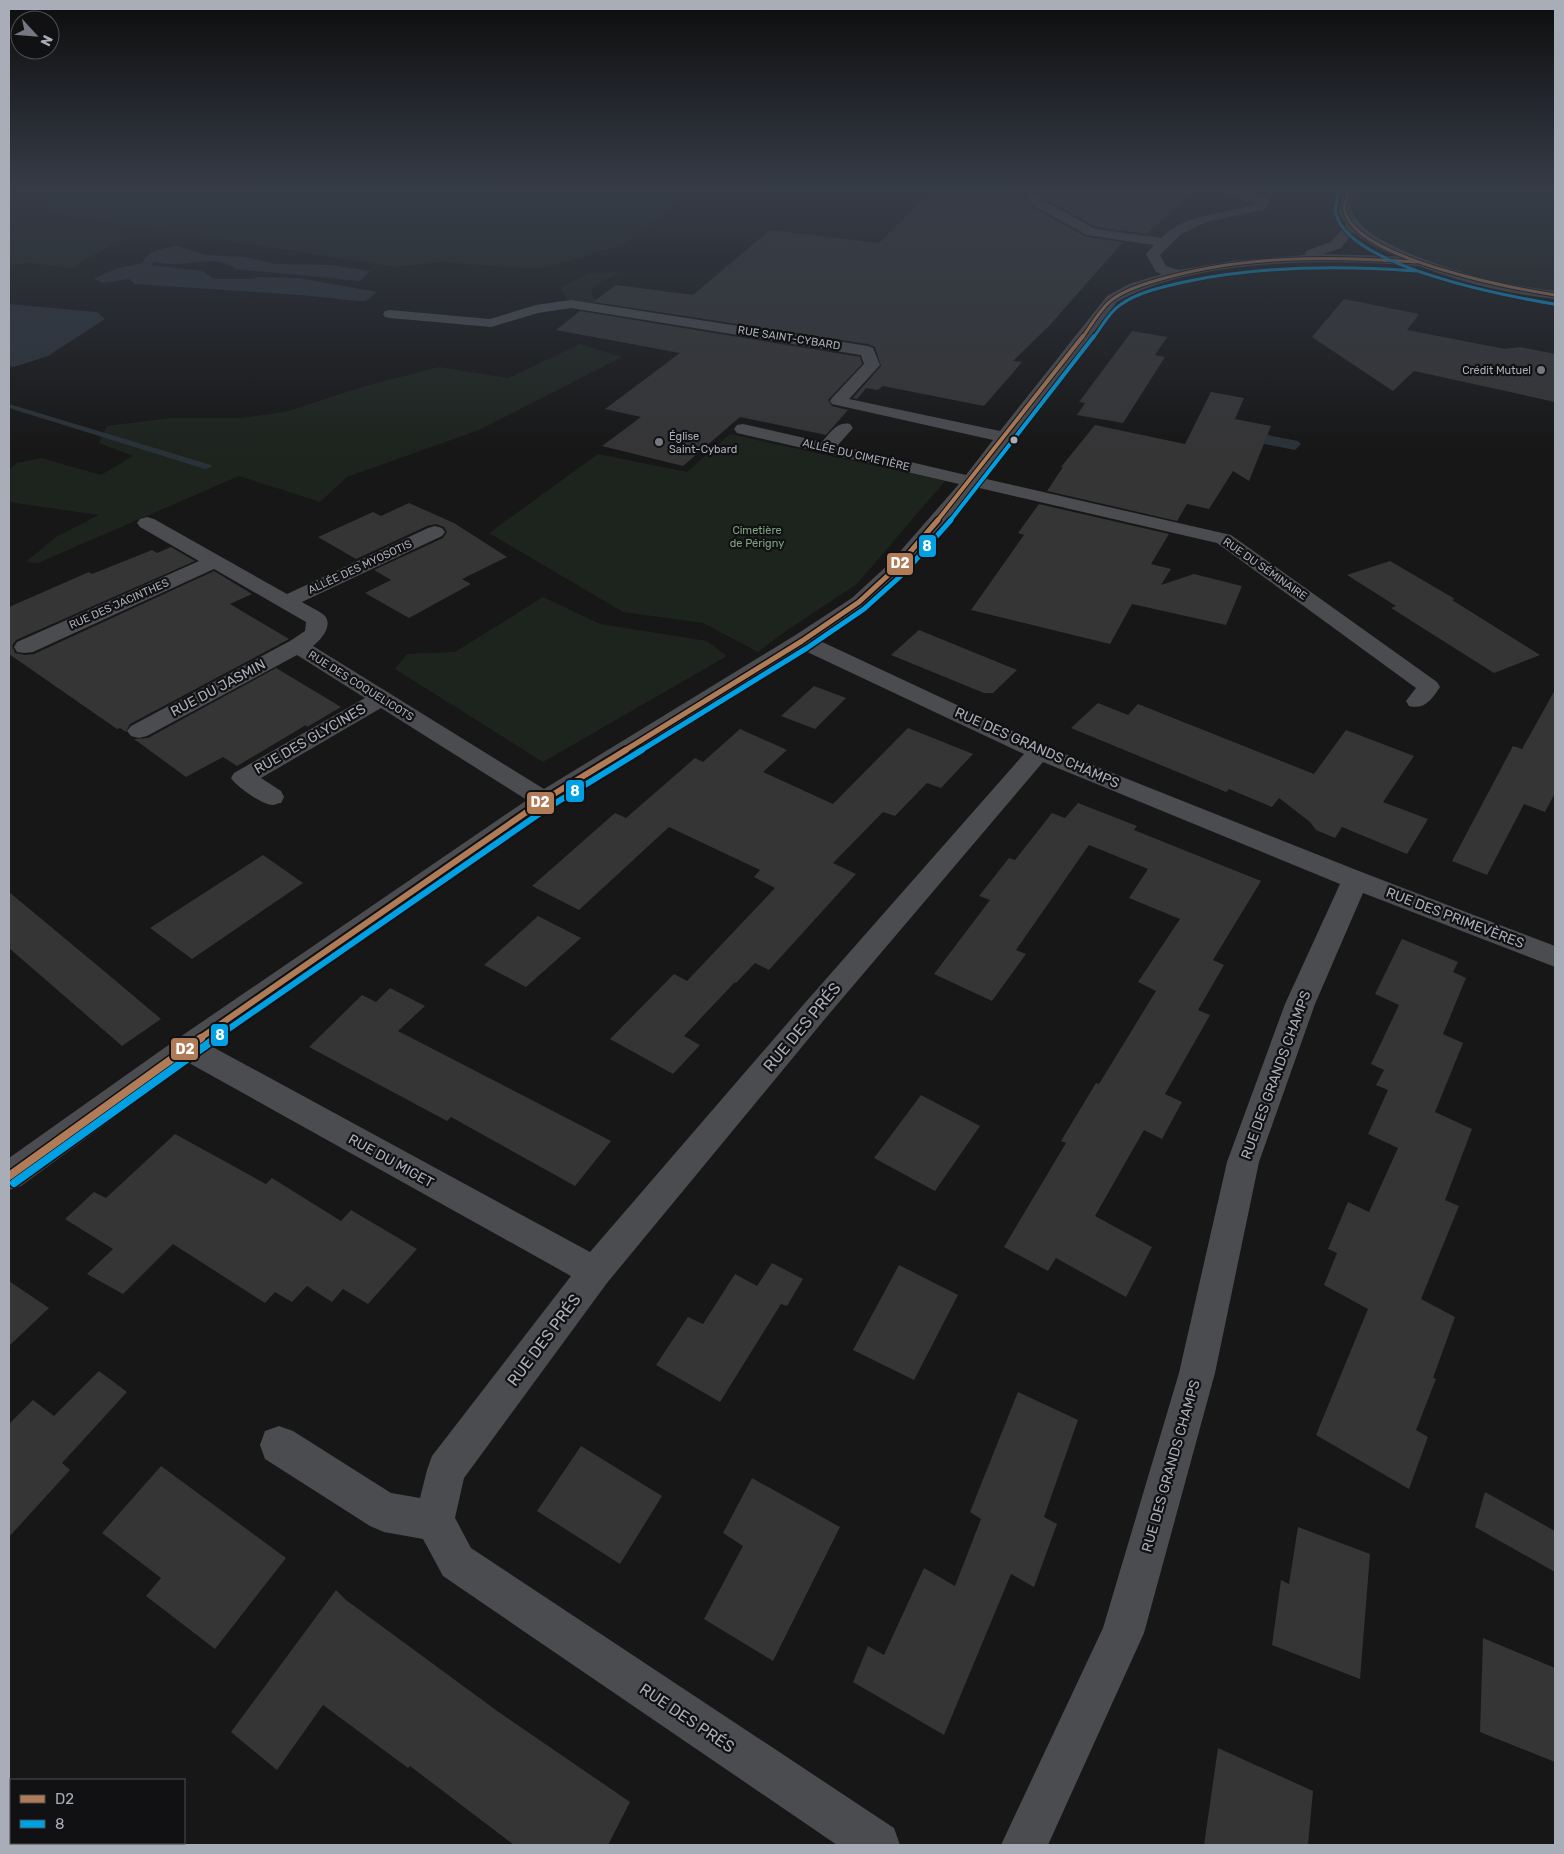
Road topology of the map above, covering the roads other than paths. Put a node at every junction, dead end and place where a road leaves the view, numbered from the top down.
1 (1164, 278) edge
2 (1469, 278) edge
3 (1555, 295) edge
4 (390, 314) dead end
5 (844, 428) dead end
6 (743, 429) dead end
7 (1004, 437) junction
8 (826, 448) junction
9 (970, 482) junction
10 (147, 523) dead end
11 (435, 532) dead end
12 (213, 562) junction
13 (286, 602) junction
14 (802, 641) junction
15 (25, 646) dead end
16 (298, 646) junction
17 (381, 698) junction
18 (1417, 701) dead end
19 (139, 731) dead end
20 (1038, 752) junction
21 (272, 797) dead end
22 (544, 800) junction
23 (1355, 880) junction
24 (1555, 957) edge
25 (188, 1047) junction
26 (9, 1176) edge
27 (595, 1272) junction
28 (279, 1445) dead end
29 (435, 1521) junction
30 (877, 1845) edge
31 (1024, 1845) edge

1 - 7 street
2 - 3 main road
4 - 7 street, RUE SAINT-CYBARD
5 - 8 street
6 - 8 street, ALLÉE DU CIMETIÈRE
7 - 9 street
8 - 9 street, ALLÉE DU CIMETIÈRE
9 - 14 street
9 - 18 street, RUE DU SÉMINAIRE
10 - 12 street, RUE DES COQUELICOTS
11 - 13 street, ALLÉE DES MYOSOTIS
12 - 13 street, RUE DES COQUELICOTS
12 - 15 street, RUE DES JACINTHES
13 - 16 street, RUE DES COQUELICOTS
14 - 20 street, RUE DES GRANDS CHAMPS
14 - 22 street
16 - 17 street, RUE DES COQUELICOTS
16 - 19 street, RUE DU JASMIN
17 - 21 street, RUE DES GLYCINES
17 - 22 street, RUE DES COQUELICOTS
20 - 23 street, RUE DES GRANDS CHAMPS
20 - 27 street, RUE DES PRÉS
22 - 25 street
23 - 24 street, RUE DES PRIMEVÈRES
23 - 31 street, RUE DES GRANDS CHAMPS
25 - 26 street
25 - 27 street, RUE DU MIGET
27 - 29 street, RUE DES PRÉS
28 - 29 street
29 - 30 street, RUE DES PRÉS

